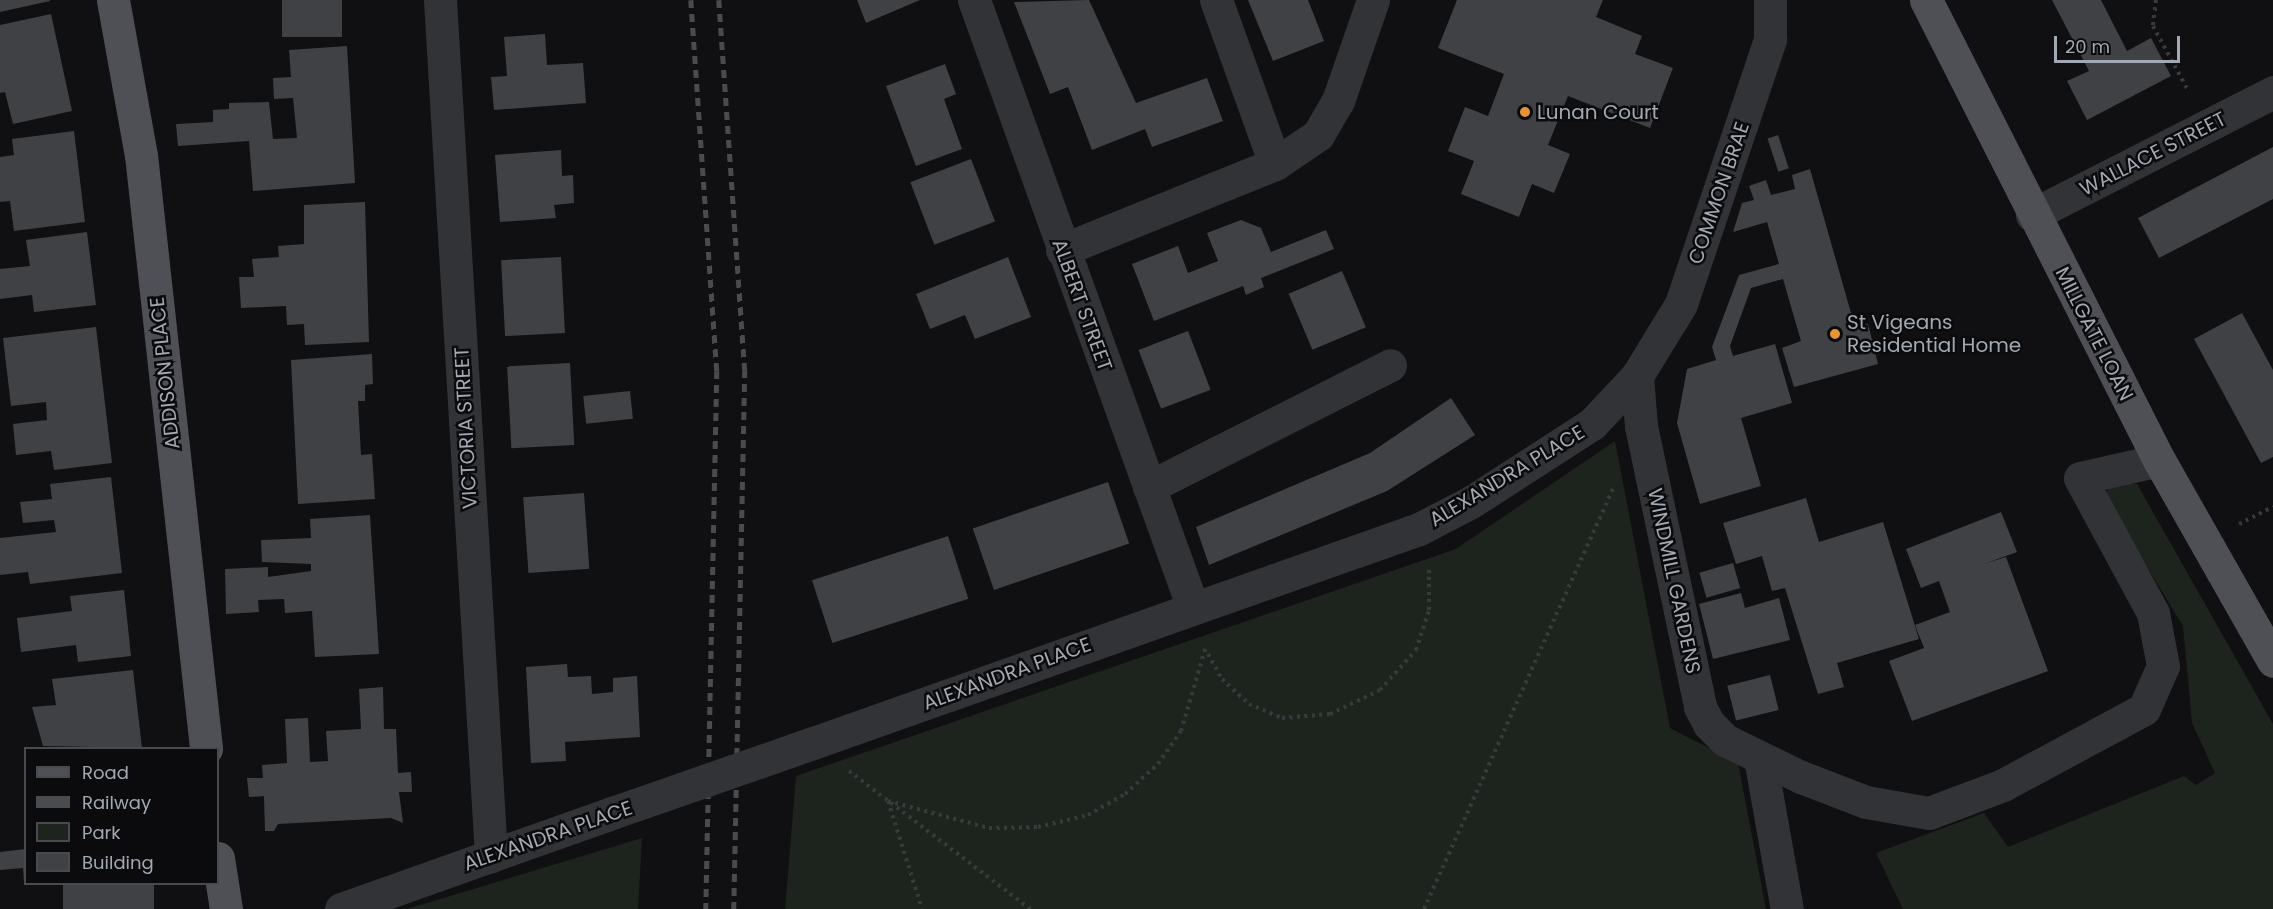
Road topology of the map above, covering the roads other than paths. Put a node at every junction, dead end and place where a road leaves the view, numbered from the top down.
1 (112, 0) edge
2 (440, 0) edge
3 (974, 0) edge
4 (1216, 0) edge
5 (1373, 0) edge
6 (1770, 0) edge
7 (1926, 0) edge
8 (2273, 92) edge
9 (1275, 164) junction
10 (2032, 215) junction
11 (1062, 249) junction
12 (1390, 365) dead end
13 (1637, 376) junction
14 (2159, 460) junction
15 (1149, 487) junction
16 (1193, 608) junction
17 (2273, 661) edge
18 (206, 747) edge
19 (1760, 758) junction
20 (491, 856) junction
21 (219, 864) edge
22 (226, 909) edge
23 (341, 909) edge
24 (1787, 909) edge

1 - 18 main road, ADDISON PLACE
2 - 20 street, VICTORIA STREET
3 - 11 street, ALBERT STREET
4 - 9 street
5 - 9 street
6 - 13 street, COMMON BRAE
7 - 10 main road, MILLGATE LOAN
8 - 10 street, WALLACE STREET
9 - 11 street
10 - 14 main road, MILLGATE LOAN
11 - 15 street, ALBERT STREET
12 - 15 street
13 - 16 street, ALEXANDRA PLACE
13 - 19 street, WINDMILL GARDENS
14 - 17 main road, MILLGATE LOAN
14 - 19 street, WINDMILL GARDENS
15 - 16 street, ALBERT STREET
16 - 20 street, ALEXANDRA PLACE, bridge
19 - 24 street
20 - 23 street, ALEXANDRA PLACE
21 - 22 main road

